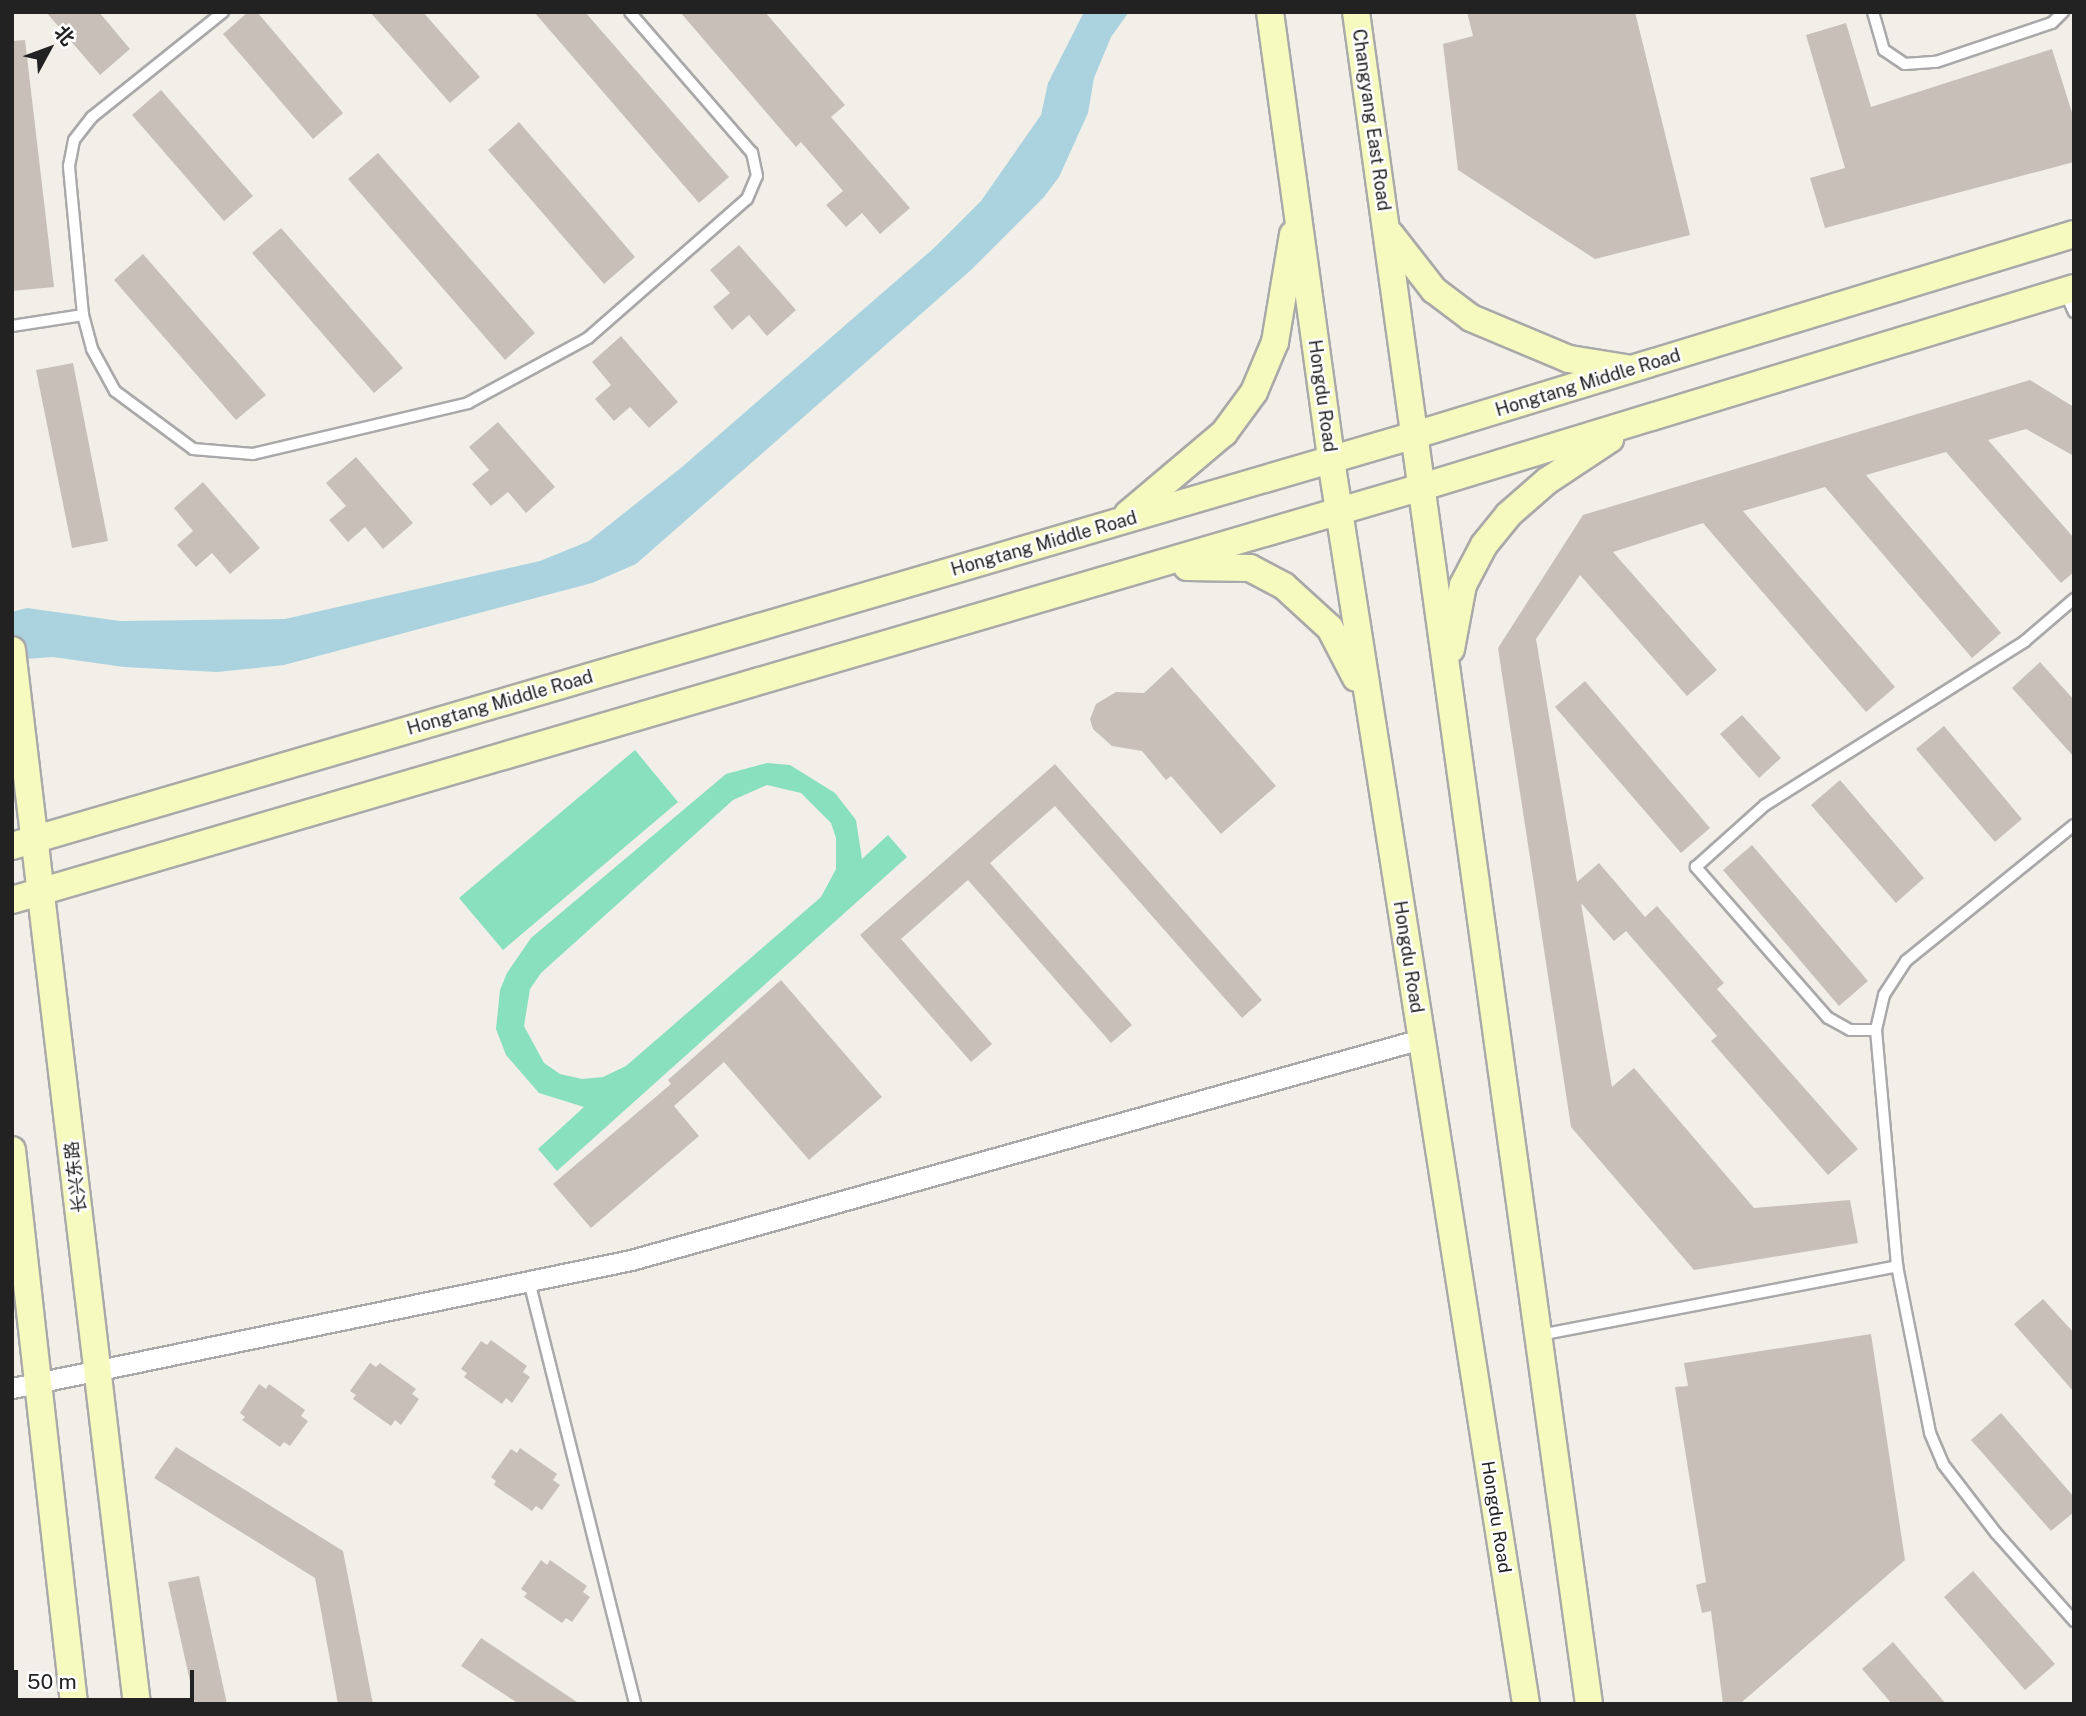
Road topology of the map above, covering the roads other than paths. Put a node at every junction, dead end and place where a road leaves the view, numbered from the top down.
1 (223, 12) edge
2 (630, 12) edge
3 (1270, 12) edge
4 (1356, 12) edge
5 (1873, 12) edge
6 (2063, 12) edge
7 (1297, 209) junction
8 (1386, 228) junction
9 (2074, 234) edge
10 (2071, 297) edge
11 (83, 315) junction
12 (12, 326) edge
13 (1631, 369) junction
14 (1638, 421) junction
15 (1415, 435) junction
16 (1331, 460) junction
17 (1422, 487) junction
18 (1339, 512) junction
19 (1118, 523) junction
20 (1137, 571) junction
21 (2074, 599) edge
22 (12, 650) edge
23 (1447, 668) junction
24 (1369, 706) junction
25 (2074, 825) edge
26 (24, 842) edge
27 (43, 891) junction
28 (12, 900) edge
29 (1876, 1030) junction
30 (1421, 1040) junction
31 (12, 1150) edge
32 (1897, 1266) junction
33 (529, 1281) junction
34 (1540, 1335) junction
35 (98, 1368) junction
36 (38, 1384) junction
37 (12, 1388) edge
38 (2074, 1621) edge
39 (74, 1704) edge
40 (137, 1704) edge
41 (635, 1704) edge
42 (1526, 1704) edge
43 (1589, 1704) edge

1 - 11 lane
2 - 11 lane
3 - 7 main road
4 - 8 main road, Changyang East Road
5 - 6 lane
7 - 16 main road, Hongdu Road
7 - 19 main road
8 - 13 main road
8 - 15 main road
9 - 13 main road, Hongtang Middle Road
10 - 14 main road
11 - 12 lane
13 - 15 main road, Hongtang Middle Road
14 - 17 main road
14 - 23 main road
15 - 16 main road, Hongtang Middle Road
15 - 17 main road
16 - 18 main road, Hongdu Road
16 - 19 main road, Hongtang Middle Road
17 - 18 main road
17 - 23 main road
18 - 20 main road
18 - 24 main road, Hongdu Road
19 - 26 main road, Hongtang Middle Road
20 - 24 main road
20 - 27 main road
21 - 29 lane
22 - 26 main road, 长兴东路
23 - 34 main road
24 - 30 main road, Hongdu Road
25 - 29 lane
26 - 27 main road, 长兴东路
27 - 28 main road
27 - 35 main road, 长兴东路
29 - 32 lane
30 - 33 street
30 - 42 main road, Hongdu Road
31 - 36 main road
32 - 34 lane
32 - 38 lane
33 - 35 street
33 - 41 lane
34 - 43 main road
35 - 36 street
35 - 40 main road, 长兴东路
36 - 37 street
36 - 39 main road

